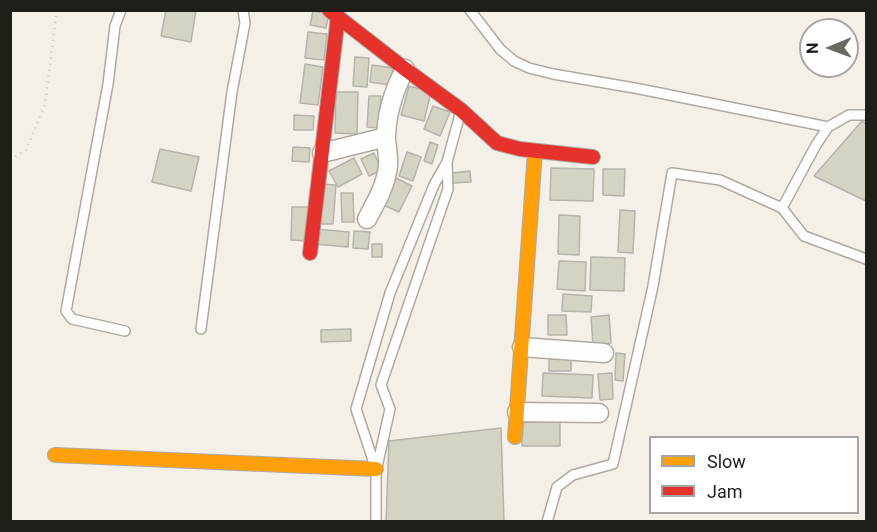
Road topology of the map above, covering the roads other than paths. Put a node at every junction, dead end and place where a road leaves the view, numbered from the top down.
1 (121, 10) edge
2 (243, 10) edge
3 (470, 10) edge
4 (333, 13) edge
5 (405, 69) junction
6 (461, 110) junction
7 (867, 115) edge
8 (828, 127) junction
9 (386, 137) junction
10 (535, 151) junction
11 (322, 153) junction
12 (593, 157) dead end
13 (447, 162) junction
14 (782, 208) junction
15 (367, 219) dead end
16 (310, 253) dead end
17 (867, 259) edge
18 (201, 329) dead end
19 (125, 331) dead end
20 (522, 347) junction
21 (604, 353) dead end
22 (517, 412) junction
23 (599, 413) dead end
24 (515, 437) dead end
25 (55, 455) dead end
26 (376, 470) junction
27 (376, 522) edge
28 (547, 522) edge

1 - 19 lane
2 - 18 lane
3 - 8 lane
4 - 5 street
4 - 11 street
5 - 6 street
5 - 9 street
6 - 10 street
6 - 13 lane
7 - 8 lane
8 - 14 lane
9 - 11 street
9 - 15 street
10 - 12 street
10 - 20 street
11 - 16 street
13 - 26 lane
13 - 26 lane
14 - 17 lane
14 - 28 lane
20 - 21 street
20 - 22 street
22 - 23 street
22 - 24 street
25 - 26 street
26 - 27 lane

